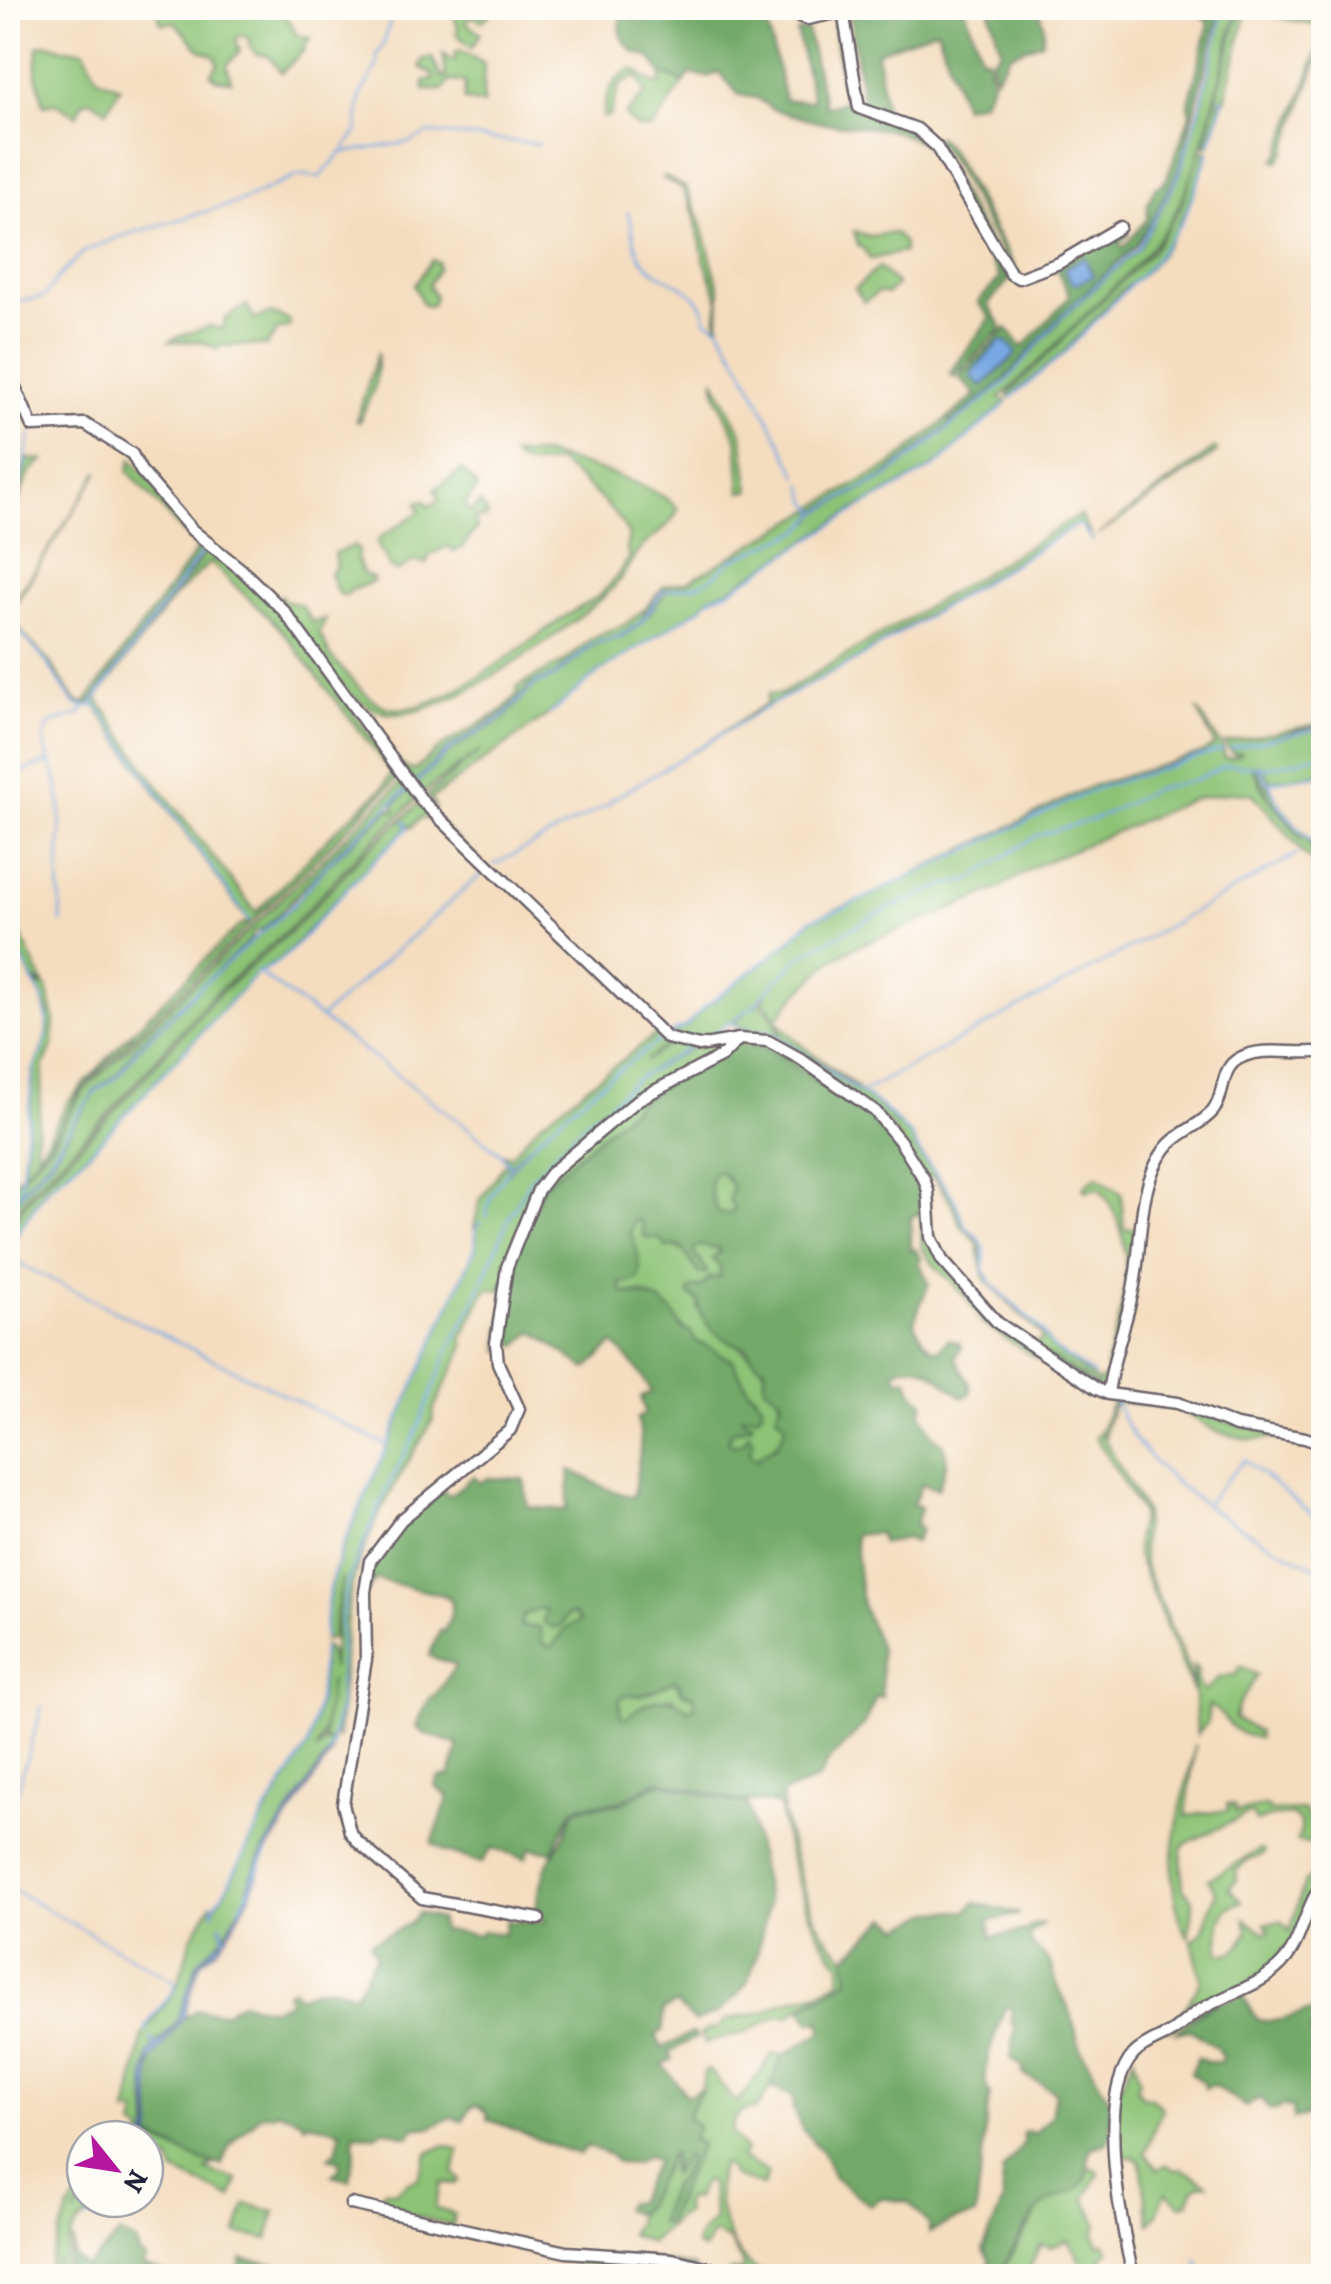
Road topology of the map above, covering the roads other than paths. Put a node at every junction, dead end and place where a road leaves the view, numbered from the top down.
1 (797, 8) edge
2 (860, 8) edge
3 (843, 11) junction
4 (1120, 227) dead end
5 (8, 371) edge
6 (740, 1039) junction
7 (1324, 1050) edge
8 (1108, 1394) junction
9 (1324, 1445) edge
10 (1324, 1882) edge
11 (538, 1920) dead end
12 (351, 2204) dead end
13 (745, 2276) edge
14 (1133, 2276) edge

1 - 3 street
2 - 3 street
3 - 4 street
5 - 6 street
6 - 8 street
6 - 11 street
7 - 8 street
8 - 9 street
10 - 14 street
12 - 13 street

